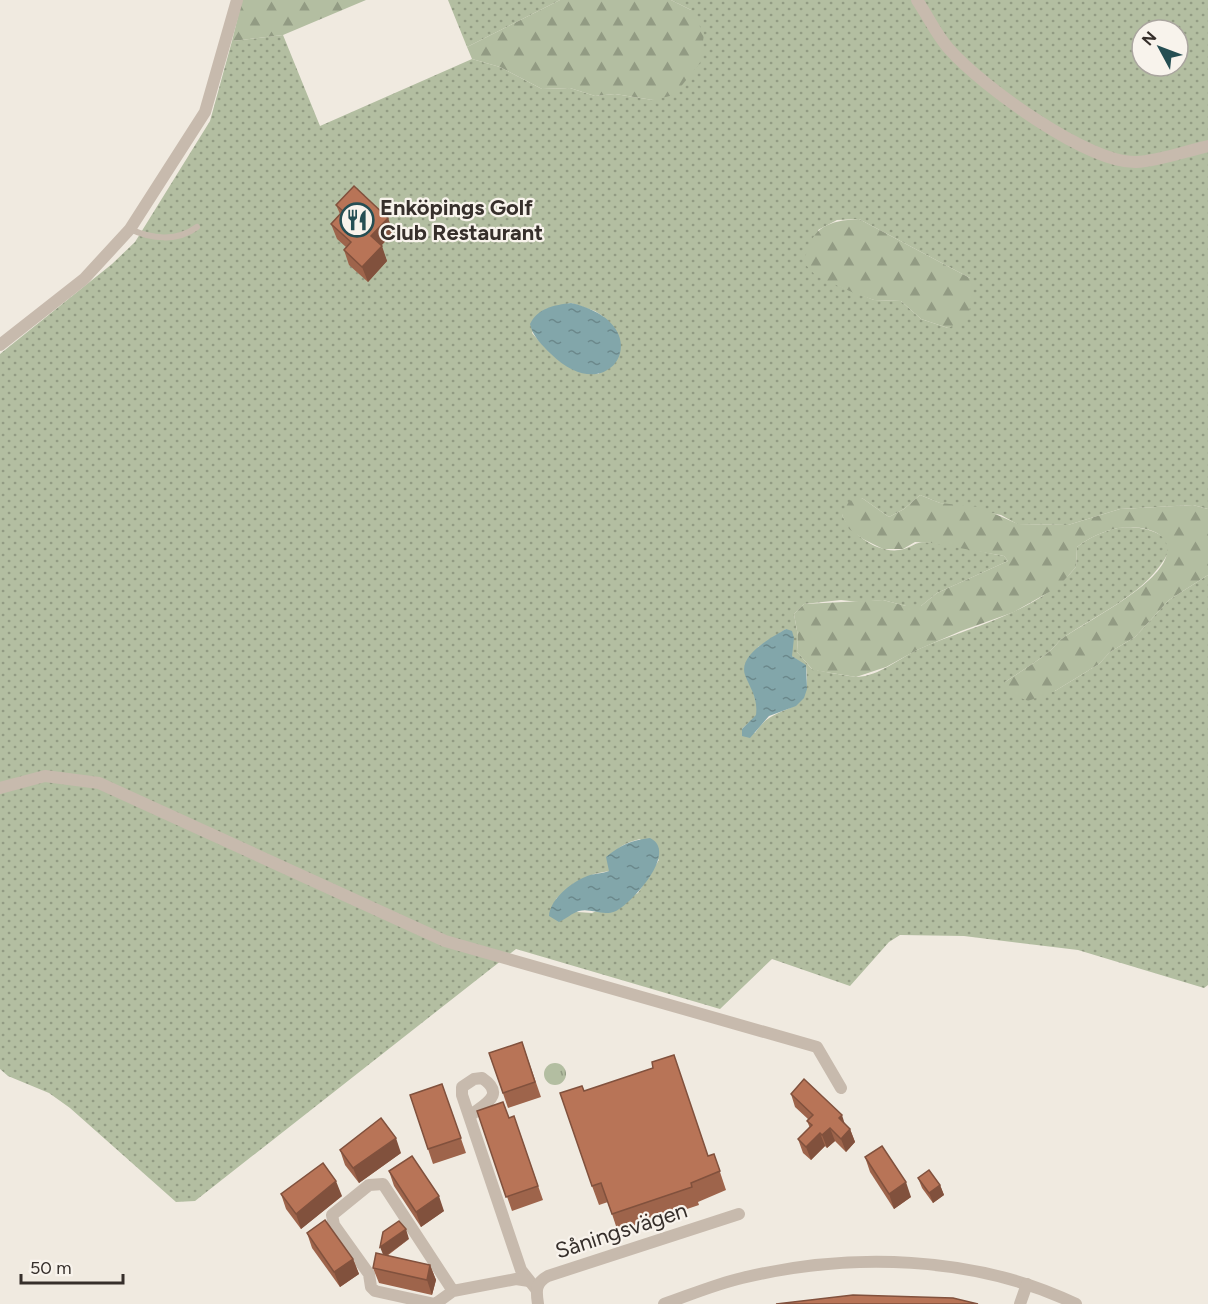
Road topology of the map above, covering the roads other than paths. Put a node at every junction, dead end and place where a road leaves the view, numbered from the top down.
1 (237, 0) edge
2 (917, 0) edge
3 (1208, 146) edge
4 (197, 227) dead end
5 (130, 229) junction
6 (0, 345) edge
7 (0, 788) edge
8 (842, 1088) dead end
9 (470, 1116) dead end
10 (739, 1214) dead end
11 (1027, 1284) junction
12 (532, 1285) junction
13 (453, 1291) junction
14 (538, 1304) edge
15 (664, 1304) edge
16 (1020, 1304) edge
17 (1076, 1304) edge

1 - 5 street
2 - 3 street
4 - 5 lane
5 - 6 street
7 - 8 street
9 - 12 street
10 - 12 street, Såningsvägen
11 - 15 street
11 - 16 street
11 - 17 street
12 - 13 street
12 - 14 street
13 - 13 street

